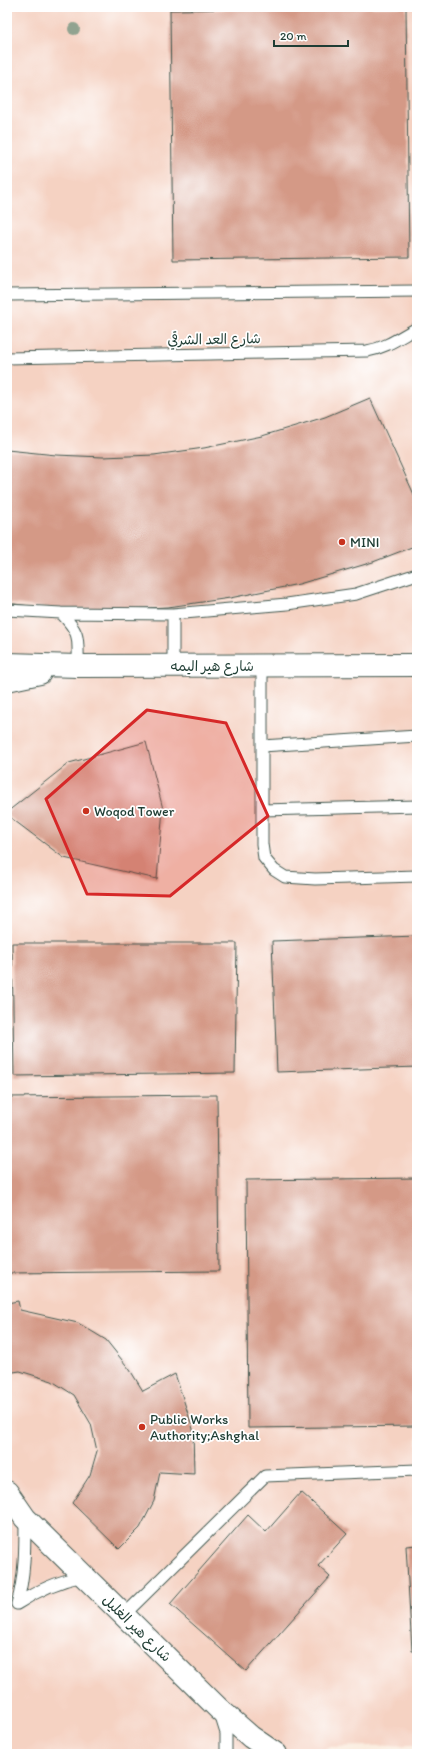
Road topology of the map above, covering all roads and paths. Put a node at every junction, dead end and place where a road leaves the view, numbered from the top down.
1 (417, 291) edge
2 (7, 295) edge
3 (417, 328) edge
4 (7, 358) edge
5 (417, 574) edge
6 (7, 610) edge
7 (61, 613) junction
8 (173, 614) junction
9 (7, 664) edge
10 (417, 665) edge
11 (75, 666) junction
12 (173, 666) junction
13 (262, 666) junction
14 (7, 680) edge
15 (417, 736) edge
16 (262, 746) junction
17 (417, 806) edge
18 (262, 810) junction
19 (417, 876) edge
20 (417, 1470) edge
21 (7, 1492) edge
22 (25, 1518) junction
23 (83, 1576) junction
24 (124, 1615) junction
25 (219, 1709) junction
26 (226, 1754) edge
27 (276, 1754) edge

1 - 2 lane
3 - 4 lane, شارع العد الشرقي
5 - 8 lane
6 - 7 lane
7 - 8 lane
7 - 11 lane
8 - 12 lane
9 - 11 street, شارع هير اليمه
10 - 13 street, شارع هير اليمه
11 - 12 street, شارع هير اليمه
11 - 14 street
12 - 13 street, شارع هير اليمه
13 - 16 lane
15 - 16 lane
16 - 18 lane
17 - 18 lane
18 - 19 lane
20 - 24 lane
21 - 22 street, شارع هير الغليل
22 - 23 street, شارع هير الغليل
22 - 23 lane
23 - 24 street, شارع هير الغليل
24 - 25 street, شارع هير الغليل
25 - 26 lane
25 - 27 street, شارع هير الغليل

